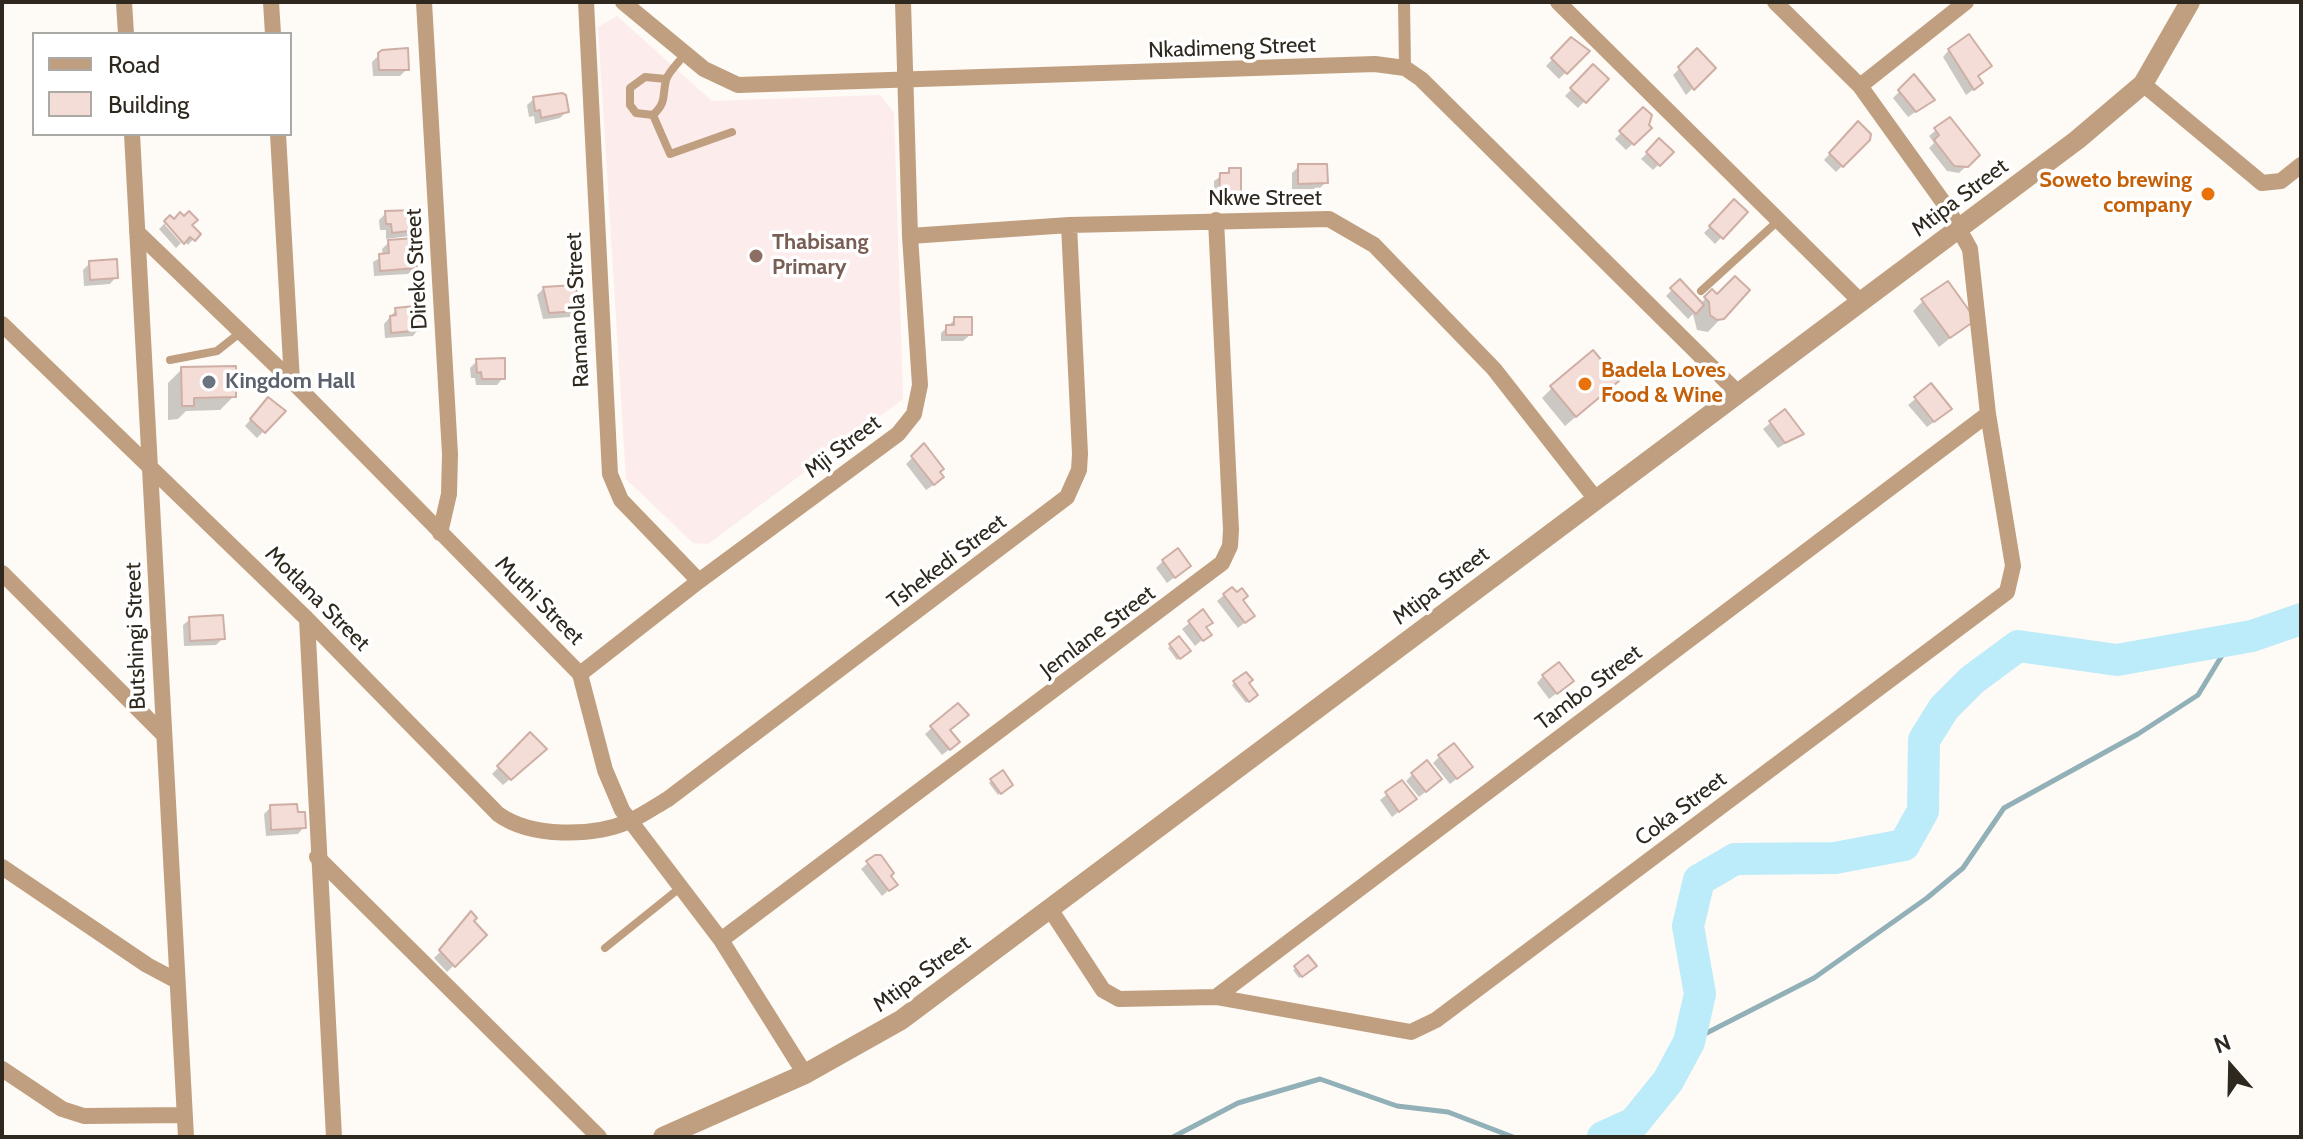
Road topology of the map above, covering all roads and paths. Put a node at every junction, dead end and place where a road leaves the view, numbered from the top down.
1 (124, 2) edge
2 (271, 2) edge
3 (424, 2) edge
4 (586, 2) edge
5 (623, 2) edge
6 (903, 2) edge
7 (1404, 2) edge
8 (1558, 2) edge
9 (1775, 2) edge
10 (1966, 2) edge
11 (2190, 2) edge
12 (126, 32) edge
13 (273, 32) edge
14 (685, 54) junction
15 (1405, 68) junction
16 (666, 79) junction
17 (905, 80) junction
18 (2143, 84) junction
19 (1860, 86) junction
20 (653, 115) junction
21 (732, 132) dead end
22 (132, 136) edge
23 (278, 136) edge
24 (2301, 165) edge
25 (1216, 220) junction
26 (1779, 220) junction
27 (1069, 225) junction
28 (1960, 229) junction
29 (137, 232) junction
30 (910, 236) junction
31 (1701, 291) dead end
32 (1860, 301) junction
33 (2, 324) edge
34 (241, 332) junction
35 (170, 360) dead end
36 (292, 381) junction
37 (1738, 393) junction
38 (1988, 414) junction
39 (152, 469) junction
40 (1595, 498) junction
41 (440, 533) junction
42 (2, 573) edge
43 (699, 581) junction
44 (307, 619) junction
45 (580, 674) junction
46 (162, 733) junction
47 (629, 822) junction
48 (317, 857) junction
49 (2, 867) edge
50 (681, 887) junction
51 (1050, 909) junction
52 (721, 940) junction
53 (605, 948) dead end
54 (177, 981) junction
55 (1216, 997) junction
56 (2, 1069) edge
57 (805, 1074) junction
58 (185, 1115) junction
59 (186, 1137) edge
60 (334, 1137) edge
61 (599, 1137) edge
62 (663, 1137) edge

1 - 12 street
2 - 13 street
3 - 41 street, Direko Street
4 - 43 street, Ramanola Street
5 - 14 street, Nkadimeng Street
6 - 17 street, Mji Street
7 - 15 street
8 - 26 street
9 - 19 street, Coka Street
10 - 19 street
11 - 18 street, Mtipa Street
14 - 16 lane
14 - 17 street, Nkadimeng Street
15 - 17 street, Nkadimeng Street
15 - 37 street
16 - 20 lane
16 - 20 lane
17 - 30 street, Mji Street
18 - 24 street
18 - 28 street, Mtipa Street
19 - 28 street, Coka Street
20 - 21 lane
22 - 29 street, Butshingi Street
23 - 36 street
25 - 27 street, Nkwe Street
25 - 40 street, Nkwe Street
25 - 52 street, Jemlane Street
26 - 31 lane
26 - 32 street
27 - 30 street, Nkwe Street
27 - 47 street, Tshekedi Street
28 - 32 street, Mtipa Street
28 - 38 street, Coka Street
29 - 34 street, Muthi Street
29 - 39 street, Butshingi Street
30 - 43 street, Mji Street
32 - 37 street, Mtipa Street
33 - 39 street, Motlana Street
34 - 35 lane
34 - 36 street, Muthi Street
36 - 41 street, Muthi Street
37 - 40 street, Mtipa Street
38 - 55 street, Tambo Street
38 - 55 street, Coka Street
39 - 44 street, Motlana Street
39 - 46 street, Butshingi Street
40 - 51 street, Mtipa Street
41 - 45 street, Muthi Street
42 - 46 street
43 - 45 street, Mji Street
44 - 47 street, Motlana Street
44 - 48 street
45 - 47 street, Muthi Street
46 - 54 street, Butshingi Street
47 - 50 street, Muthi Street
48 - 60 street
48 - 61 street
49 - 54 street
50 - 52 street, Muthi Street
50 - 53 lane
51 - 55 street, Coka Street
51 - 57 street, Mtipa Street
52 - 57 street, Muthi Street
54 - 58 street, Butshingi Street
56 - 58 street
57 - 62 street, Mtipa Street
58 - 59 street, Butshingi Street

